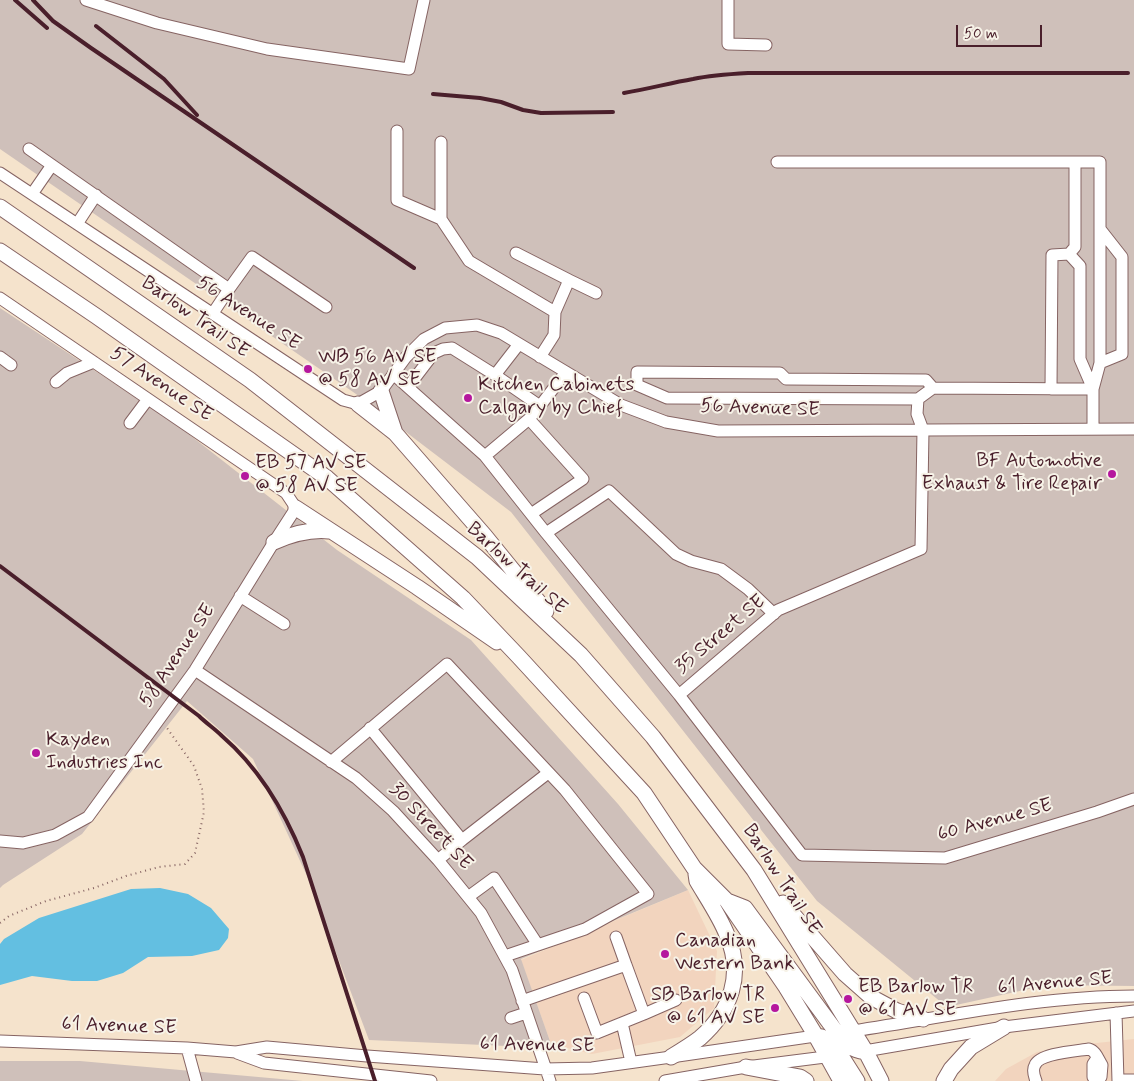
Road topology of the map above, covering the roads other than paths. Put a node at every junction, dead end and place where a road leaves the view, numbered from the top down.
1 (86, 0) edge
2 (424, 0) edge
3 (728, 0) edge
4 (766, 45) dead end
5 (397, 131) dead end
6 (441, 142) dead end
7 (29, 149) dead end
8 (777, 162) dead end
9 (1075, 162) junction
10 (52, 165) junction
11 (0, 173) edge
12 (32, 194) junction
13 (96, 196) junction
14 (0, 207) edge
15 (441, 219) junction
16 (78, 224) junction
17 (1100, 229) junction
18 (0, 251) edge
19 (516, 253) dead end
20 (1069, 254) junction
21 (569, 280) junction
22 (230, 289) junction
23 (596, 294) dead end
24 (2, 303) edge
25 (326, 307) dead end
26 (556, 312) junction
27 (212, 313) junction
28 (518, 344) junction
29 (0, 357) edge
30 (540, 357) junction
31 (94, 362) junction
32 (1100, 363) junction
33 (11, 366) dead end
34 (566, 372) junction
35 (393, 374) junction
36 (495, 375) junction
37 (56, 382) dead end
38 (408, 387) junction
39 (934, 388) junction
40 (1051, 389) junction
41 (1093, 389) junction
42 (381, 391) junction
43 (148, 399) junction
44 (918, 399) junction
45 (358, 404) junction
46 (540, 406) junction
47 (529, 419) junction
48 (130, 423) dead end
49 (1093, 429) junction
50 (1134, 429) edge
51 (923, 430) junction
52 (395, 433) junction
53 (485, 456) junction
54 (296, 508) junction
55 (531, 514) junction
56 (331, 531) junction
57 (546, 533) junction
58 (274, 542) junction
59 (240, 596) junction
60 (774, 614) junction
61 (284, 624) dead end
62 (581, 655) junction
63 (519, 657) junction
64 (195, 670) junction
65 (679, 695) junction
66 (370, 728) junction
67 (331, 762) junction
68 (548, 773) junction
69 (1134, 799) edge
70 (462, 840) junction
71 (0, 841) edge
72 (802, 855) joint
73 (438, 860) junction
74 (694, 868) junction
75 (754, 870) junction
76 (468, 896) junction
77 (727, 901) junction
78 (616, 937) dead end
79 (538, 945) junction
80 (505, 956) junction
81 (626, 965) junction
82 (1134, 996) edge
83 (584, 998) dead end
84 (522, 1000) junction
85 (676, 1000) dead end
86 (1134, 1011) edge
87 (526, 1013) junction
88 (1116, 1013) junction
89 (644, 1014) junction
90 (511, 1018) dead end
91 (923, 1020) junction
92 (622, 1023) junction
93 (1004, 1026) junction
94 (852, 1031) junction
95 (837, 1033) junction
96 (816, 1036) junction
97 (2, 1041) edge
98 (187, 1048) junction
99 (236, 1052) junction
100 (866, 1052) junction
101 (833, 1056) junction
102 (671, 1057) junction
103 (632, 1062) junction
104 (746, 1067) junction
105 (545, 1069) junction
106 (1035, 1077) edge
107 (696, 1078) edge
108 (1134, 1080) edge
109 (196, 1081) edge
110 (431, 1081) edge
111 (550, 1081) edge
112 (665, 1081) edge
113 (806, 1081) edge
114 (841, 1081) edge
115 (857, 1081) edge
116 (881, 1081) edge
117 (944, 1081) edge
118 (1097, 1081) edge
119 (1118, 1081) edge

1 - 2 street
3 - 4 street
5 - 15 street
6 - 15 street
7 - 10 street
8 - 9 street
9 - 17 street
9 - 20 street
10 - 12 street
10 - 13 street
11 - 12 street, 56 Avenue SE
12 - 16 street, 56 Avenue SE
13 - 16 street
13 - 22 street
14 - 62 main road, Barlow Trail SE
15 - 26 street
16 - 27 street, 56 Avenue SE
17 - 32 street
17 - 32 street
18 - 63 main road
19 - 21 street
20 - 40 street
20 - 41 street
21 - 23 street
21 - 26 street
22 - 25 street
22 - 27 street
24 - 31 street, 57 Avenue SE
26 - 30 street
27 - 45 street, 56 Avenue SE
28 - 30 street, 56 Avenue SE
28 - 35 street, 56 Avenue SE
28 - 36 street
29 - 33 street
30 - 34 street, 56 Avenue SE
31 - 37 street
31 - 43 street, 57 Avenue SE
32 - 41 street
34 - 46 street
34 - 51 street, 56 Avenue SE
35 - 38 street
35 - 42 street, 56 Avenue SE
36 - 38 street
36 - 46 street
38 - 53 street
39 - 40 street
39 - 44 street
39 - 44 street
40 - 41 street
41 - 49 street
42 - 45 street, 56 Avenue SE
42 - 52 main road
43 - 48 street
43 - 54 street, 57 Avenue SE
44 - 51 street
45 - 52 main road
46 - 47 street
47 - 53 street
47 - 55 street
49 - 50 street, 56 Avenue SE
49 - 51 street, 56 Avenue SE
51 - 60 street, 35 Street SE
52 - 62 main road
53 - 55 street
54 - 56 main road
54 - 58 street, 58 Avenue SE
55 - 57 street
56 - 58 main road
56 - 63 main road
57 - 60 street
57 - 65 street
58 - 59 street, 58 Avenue SE
59 - 61 street
59 - 64 street, 58 Avenue SE
60 - 65 street, 35 Street SE
62 - 75 main road, Barlow Trail SE
63 - 74 main road
64 - 67 street, 30 Street SE
64 - 71 street, 58 Avenue SE
65 - 72 street, 35 Street SE
66 - 67 street
66 - 68 street
66 - 70 street
67 - 73 street, 30 Street SE
68 - 70 street
68 - 79 street
69 - 72 street, 60 Avenue SE
70 - 73 street
73 - 76 street, 30 Street SE
74 - 77 main road
74 - 102 main road
75 - 91 main road
75 - 94 main road, Barlow Trail SE
76 - 79 street
76 - 80 street, 30 Street SE
77 - 95 main road
77 - 96 main road
78 - 81 street
79 - 80 street
80 - 84 street, 30 Street SE
81 - 84 street
81 - 89 street
82 - 91 street, 61 Avenue SE
83 - 92 street
84 - 87 street, 30 Street SE
85 - 89 street
86 - 88 street, 61 Avenue SE
87 - 90 street
87 - 105 street, 30 Street SE
88 - 93 street, 61 Avenue SE
88 - 119 street
89 - 92 street
91 - 94 street, 61 Avenue SE
92 - 103 street
93 - 100 street, 61 Avenue SE
93 - 117 main road
94 - 95 street, 61 Avenue SE
94 - 100 main road, Barlow Trail SE
95 - 96 street, 61 Avenue SE
95 - 100 main road
96 - 101 main road
96 - 102 street, 61 Avenue SE
97 - 98 street, 61 Avenue SE
98 - 99 street, 61 Avenue SE
98 - 109 street
99 - 105 street, 61 Avenue SE
99 - 110 street, 61 Avenue SE
100 - 101 street, 61 Avenue SE
100 - 116 main road, Barlow Trail SE
101 - 104 street, 61 Avenue SE
101 - 114 main road
101 - 115 main road
102 - 103 street, 61 Avenue SE
103 - 105 street, 61 Avenue SE
104 - 107 street, 61 Avenue SE
104 - 113 main road
105 - 111 street, 30 Street SE
106 - 118 street
107 - 112 street, 61 Avenue SE
108 - 119 street

